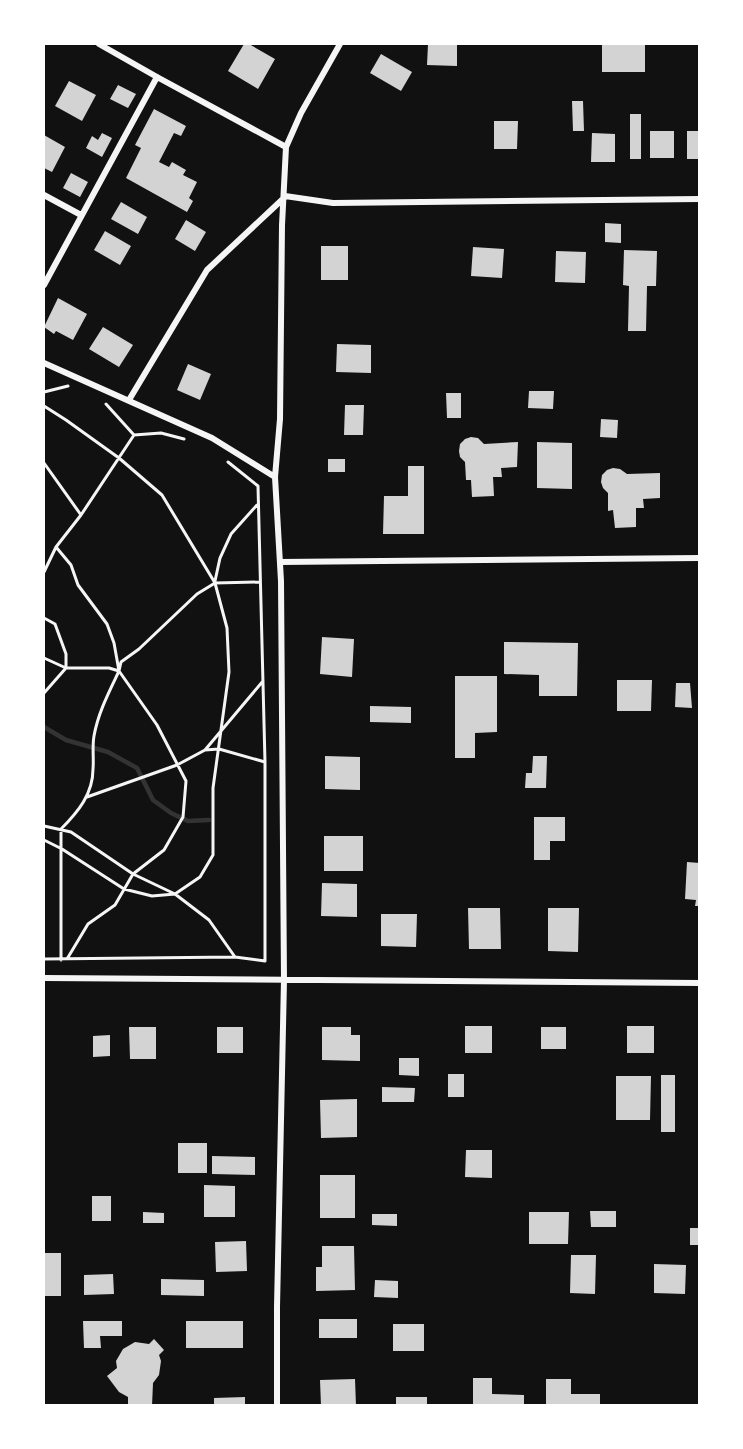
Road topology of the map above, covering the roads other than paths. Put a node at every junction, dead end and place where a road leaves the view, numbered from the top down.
1 (99, 44) edge
2 (340, 44) edge
3 (157, 78) junction
4 (286, 147) junction
5 (44, 195) edge
6 (285, 196) junction
7 (699, 199) edge
8 (81, 215) junction
9 (44, 285) edge
10 (44, 363) edge
11 (129, 400) junction
12 (275, 477) junction
13 (699, 558) edge
14 (280, 562) junction
15 (44, 978) edge
16 (284, 980) junction
17 (699, 983) edge
18 (277, 1406) edge

1 - 3 street
2 - 4 street
3 - 4 street
3 - 8 street
4 - 6 street
5 - 8 street
6 - 7 street
6 - 11 street
6 - 12 street
8 - 9 street
10 - 11 street
11 - 12 street
12 - 14 street
13 - 14 street
14 - 16 street
15 - 16 street
16 - 17 street
16 - 18 street

